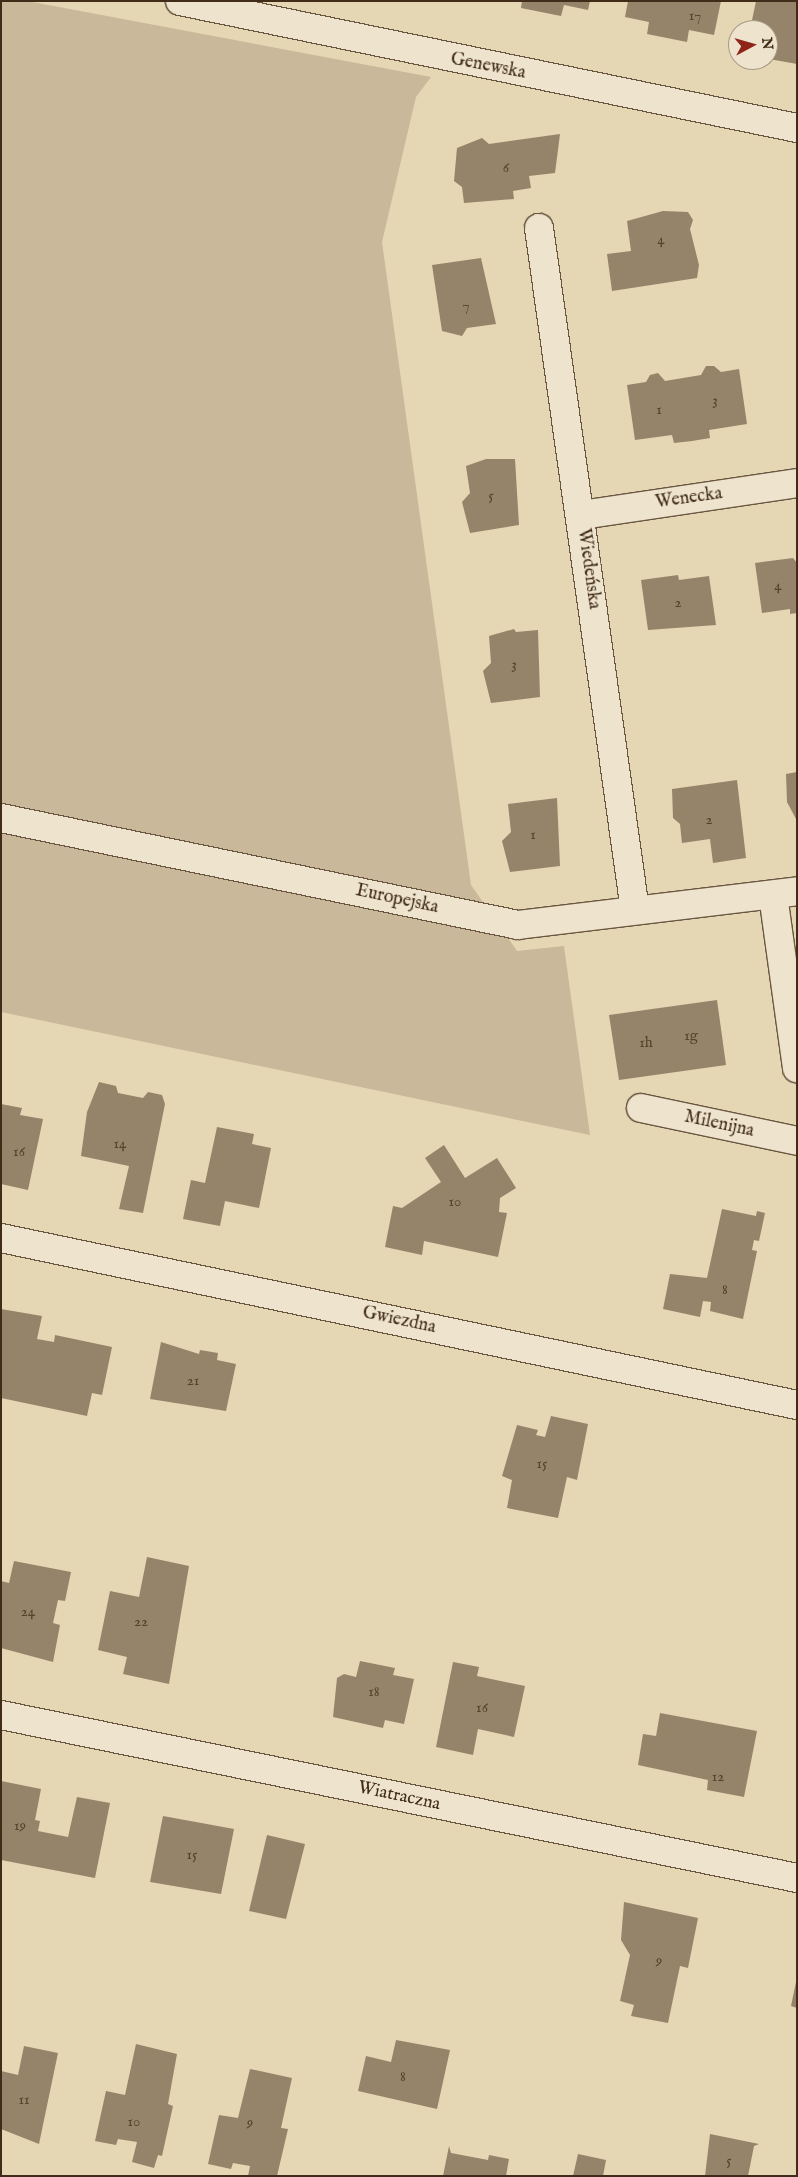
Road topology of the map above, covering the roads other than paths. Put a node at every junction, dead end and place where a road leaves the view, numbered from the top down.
1 (180, 1) edge
2 (797, 128) edge
3 (539, 228) dead end
4 (797, 483) edge
5 (581, 515) junction
6 (1, 818) edge
7 (785, 893) edge
8 (635, 910) junction
9 (797, 1068) edge
10 (641, 1108) dead end
11 (797, 1141) edge
12 (1, 1238) edge
13 (797, 1405) edge
14 (1, 1715) edge
15 (797, 1878) edge

1 - 2 street, Genewska
3 - 5 street, Wiedeńska
4 - 5 street, Wenecka
5 - 8 street, Wiedeńska
6 - 8 street, Europejska
7 - 8 street, Europejska
7 - 9 street
10 - 11 street, Milenijna
12 - 13 street, Gwiezdna
14 - 15 street, Wiatraczna

